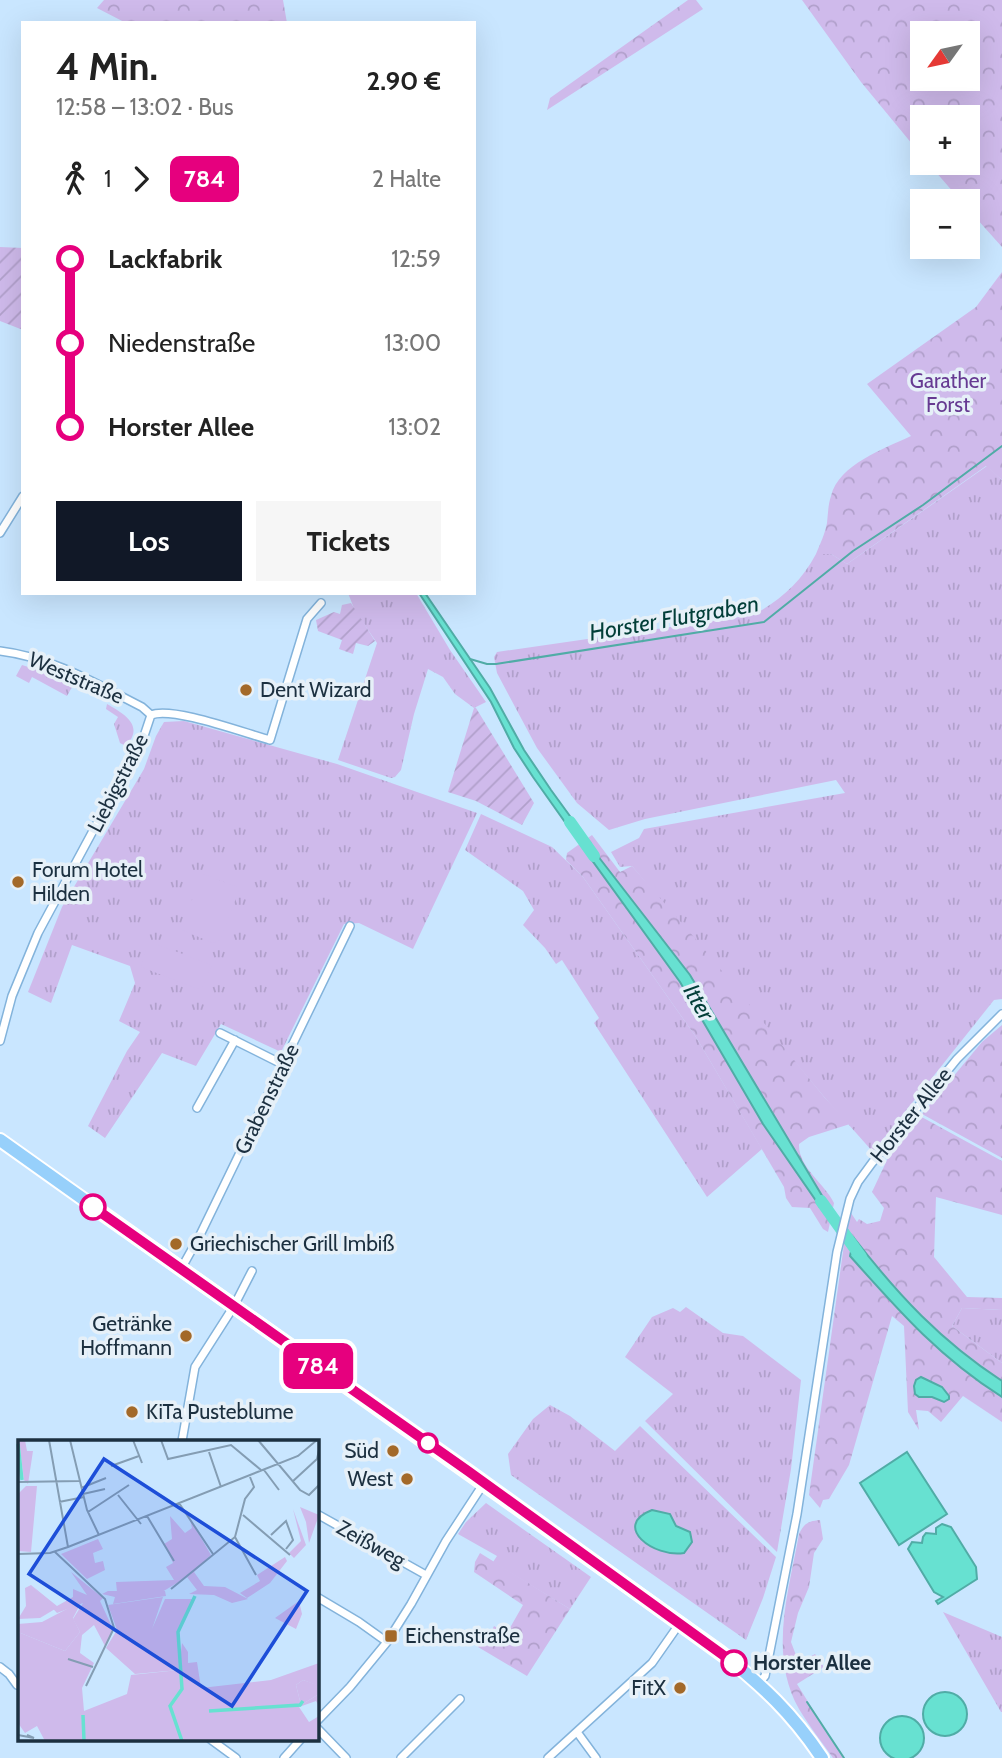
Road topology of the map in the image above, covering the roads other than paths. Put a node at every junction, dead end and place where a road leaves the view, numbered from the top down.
1 (21, 499) edge
2 (0, 533) edge
3 (321, 603) dead end
4 (0, 651) edge
5 (151, 715) junction
6 (350, 926) dead end
7 (1002, 1014) edge
8 (220, 1033) dead end
9 (235, 1040) junction
10 (0, 1041) edge
11 (284, 1065) junction
12 (197, 1108) dead end
13 (0, 1140) edge
14 (180, 1269) junction
15 (252, 1271) dead end
16 (234, 1306) junction
17 (182, 1440) edge
18 (484, 1483) junction
19 (318, 1515) edge
20 (426, 1575) junction
21 (318, 1598) edge
22 (680, 1622) junction
23 (387, 1642) junction
24 (0, 1667) edge
25 (759, 1683) junction
26 (17, 1685) dead end
27 (460, 1699) dead end
28 (318, 1720) edge
29 (318, 1728) edge
30 (578, 1732) junction
31 (211, 1740) edge
32 (300, 1740) edge
33 (236, 1758) edge
34 (284, 1758) edge
35 (346, 1758) edge
36 (401, 1758) edge
37 (548, 1758) edge
38 (596, 1758) edge
39 (822, 1758) edge

1 - 2 street
3 - 5 street
4 - 5 street, Weststraße
5 - 10 street, Liebigstraße
6 - 11 street, Grabenstraße
7 - 25 street, Horster Allee
8 - 9 street
9 - 11 street
9 - 12 street
11 - 14 street, Grabenstraße
13 - 14 main road
14 - 16 main road
15 - 16 street
16 - 17 street
16 - 18 main road
18 - 20 street
18 - 22 main road
19 - 20 street, Zeißweg
20 - 23 street
21 - 23 street
22 - 25 main road
22 - 30 street
23 - 28 street
24 - 26 street
25 - 39 main road
27 - 36 street
29 - 35 street
30 - 37 street
30 - 38 street
31 - 33 street
32 - 34 street

